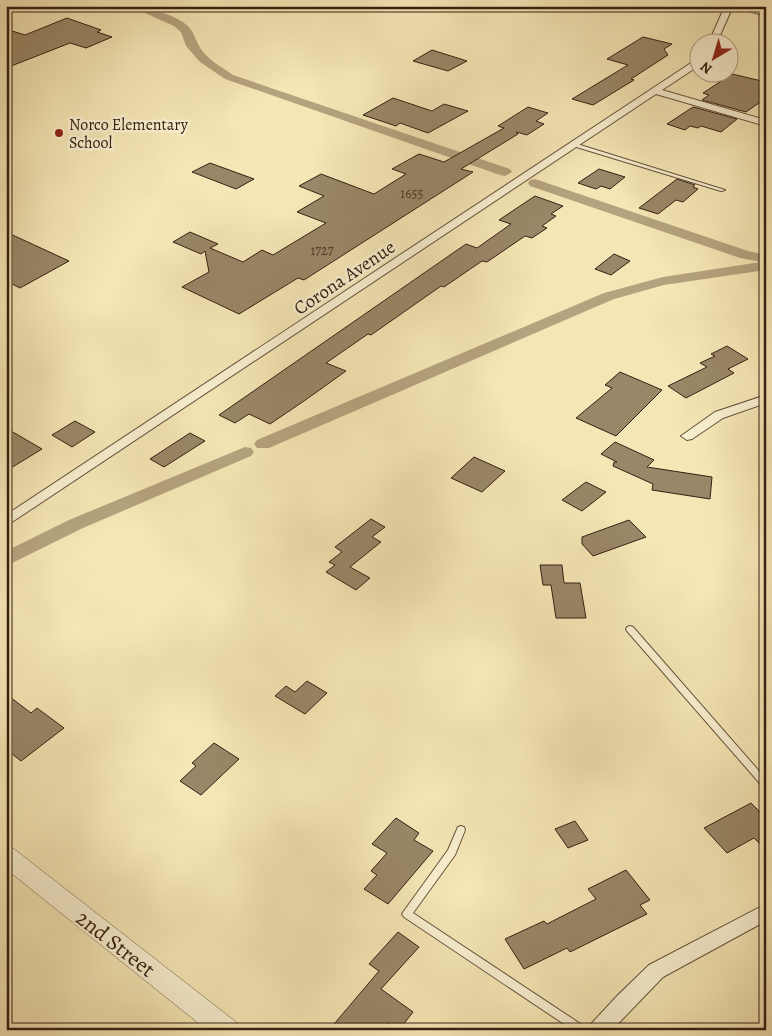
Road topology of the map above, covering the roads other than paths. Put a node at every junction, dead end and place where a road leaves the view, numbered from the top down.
1 (729, 6) edge
2 (733, 6) edge
3 (766, 15) edge
4 (717, 32) edge
5 (690, 68) edge
6 (656, 91) junction
7 (766, 123) edge
8 (575, 145) junction
9 (723, 190) dead end
10 (766, 399) edge
11 (687, 436) dead end
12 (6, 522) edge
13 (630, 629) dead end
14 (766, 785) edge
15 (461, 830) dead end
16 (6, 856) edge
17 (766, 912) edge
18 (227, 1030) edge
19 (582, 1030) edge
20 (599, 1030) edge

1 - 4 street
2 - 3 lane
5 - 6 street, Corona Avenue
6 - 7 street
6 - 8 street, Corona Avenue
8 - 9 lane
8 - 12 street, Corona Avenue
10 - 11 street
13 - 14 lane
15 - 19 lane
16 - 18 street, 2nd Street
17 - 20 street

